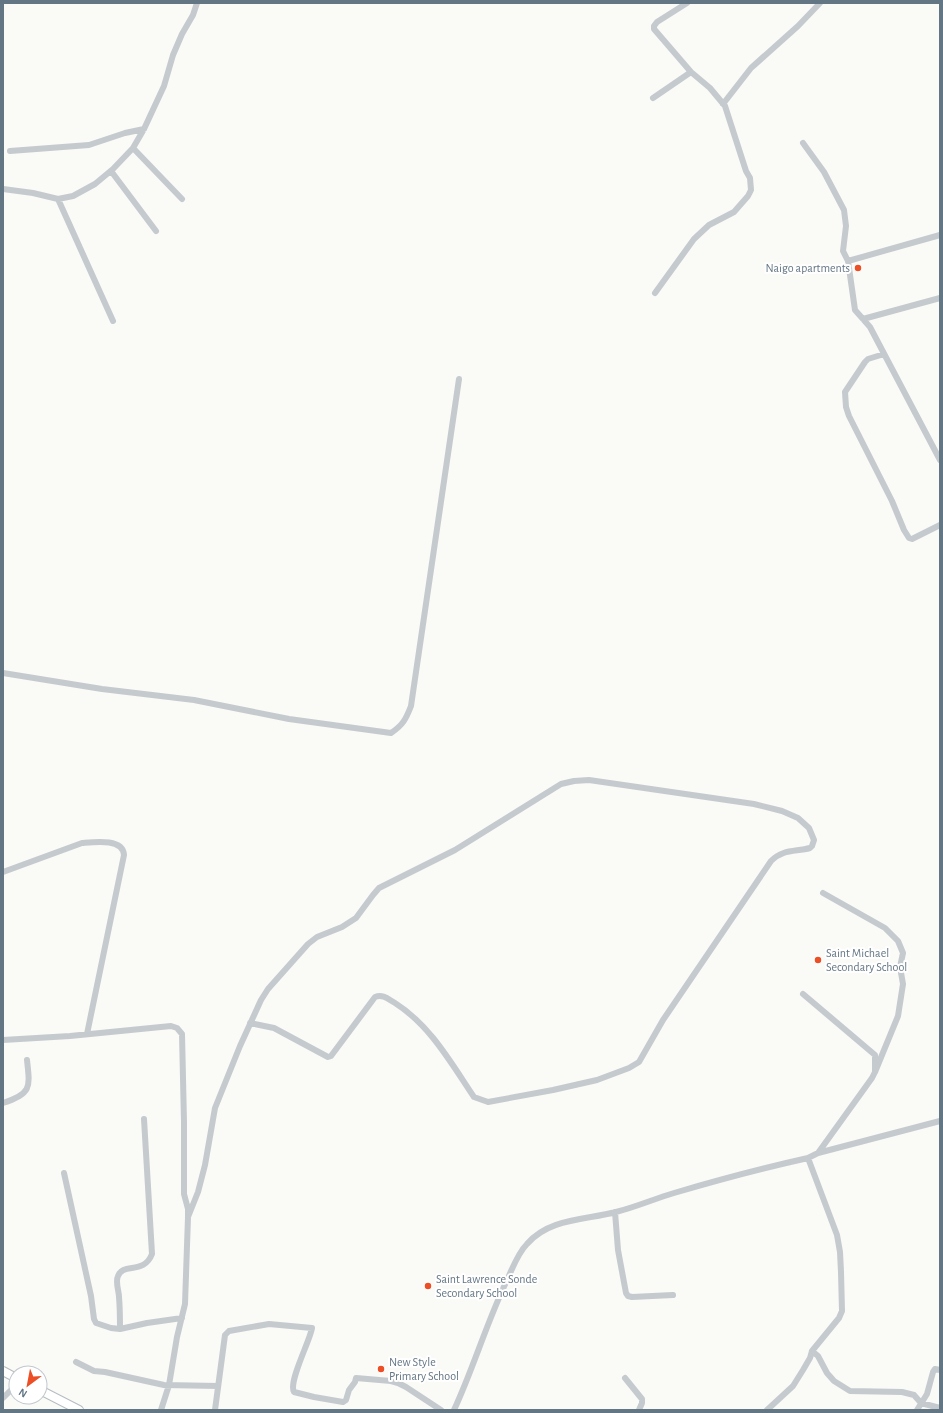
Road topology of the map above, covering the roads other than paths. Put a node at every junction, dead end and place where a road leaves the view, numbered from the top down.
1 (197, 3) edge
2 (687, 3) edge
3 (820, 3) edge
4 (691, 72) junction
5 (653, 98) dead end
6 (723, 104) junction
7 (144, 130) junction
8 (803, 143) dead end
9 (133, 148) junction
10 (10, 152) dead end
11 (111, 171) junction
12 (3, 189) edge
13 (58, 199) junction
14 (182, 199) dead end
15 (156, 231) dead end
16 (940, 235) edge
17 (848, 261) junction
18 (655, 293) dead end
19 (940, 298) edge
20 (863, 319) junction
21 (113, 321) dead end
22 (884, 354) junction
23 (460, 379) dead end
24 (940, 460) edge
25 (940, 525) edge
26 (3, 673) edge
27 (3, 872) edge
28 (822, 893) dead end
29 (803, 994) dead end
30 (250, 1023) junction
31 (87, 1034) junction
32 (3, 1040) edge
33 (27, 1060) dead end
34 (876, 1072) junction
35 (3, 1103) edge
36 (144, 1119) dead end
37 (940, 1121) edge
38 (818, 1152) junction
39 (808, 1158) junction
40 (64, 1173) dead end
41 (615, 1212) junction
42 (188, 1217) junction
43 (673, 1295) dead end
44 (182, 1318) junction
45 (120, 1329) junction
46 (812, 1351) junction
47 (76, 1362) dead end
48 (940, 1370) edge
49 (625, 1378) dead end
50 (170, 1385) junction
51 (218, 1386) junction
52 (48, 1394) edge
53 (922, 1403) junction
54 (940, 1408) edge
55 (79, 1410) edge
56 (161, 1410) edge
57 (215, 1410) edge
58 (441, 1410) edge
59 (454, 1410) edge
60 (639, 1410) edge
61 (767, 1410) edge
62 (917, 1410) edge

1 - 7 street
2 - 4 street
3 - 6 street
4 - 5 street
4 - 6 street
6 - 18 street
7 - 9 street
7 - 10 street
8 - 17 street
9 - 11 street
9 - 14 street
11 - 13 street
11 - 15 street
12 - 13 street
13 - 21 street
16 - 17 street
17 - 20 street
19 - 20 street
20 - 22 street
22 - 24 street
22 - 25 street
23 - 26 street
27 - 31 street
28 - 34 street
29 - 34 street
30 - 30 street
30 - 42 street
31 - 32 street
31 - 42 street
33 - 35 street
34 - 38 street
36 - 45 street
37 - 38 street
38 - 39 street
39 - 41 street
39 - 46 street
40 - 45 street
41 - 43 street
41 - 59 street
42 - 44 street
44 - 45 street
44 - 50 street
46 - 53 street
46 - 61 street
47 - 50 street
48 - 53 street
49 - 60 street
50 - 51 street
50 - 56 street
51 - 57 street
51 - 58 street
52 - 55 main road
53 - 54 street
53 - 62 street

